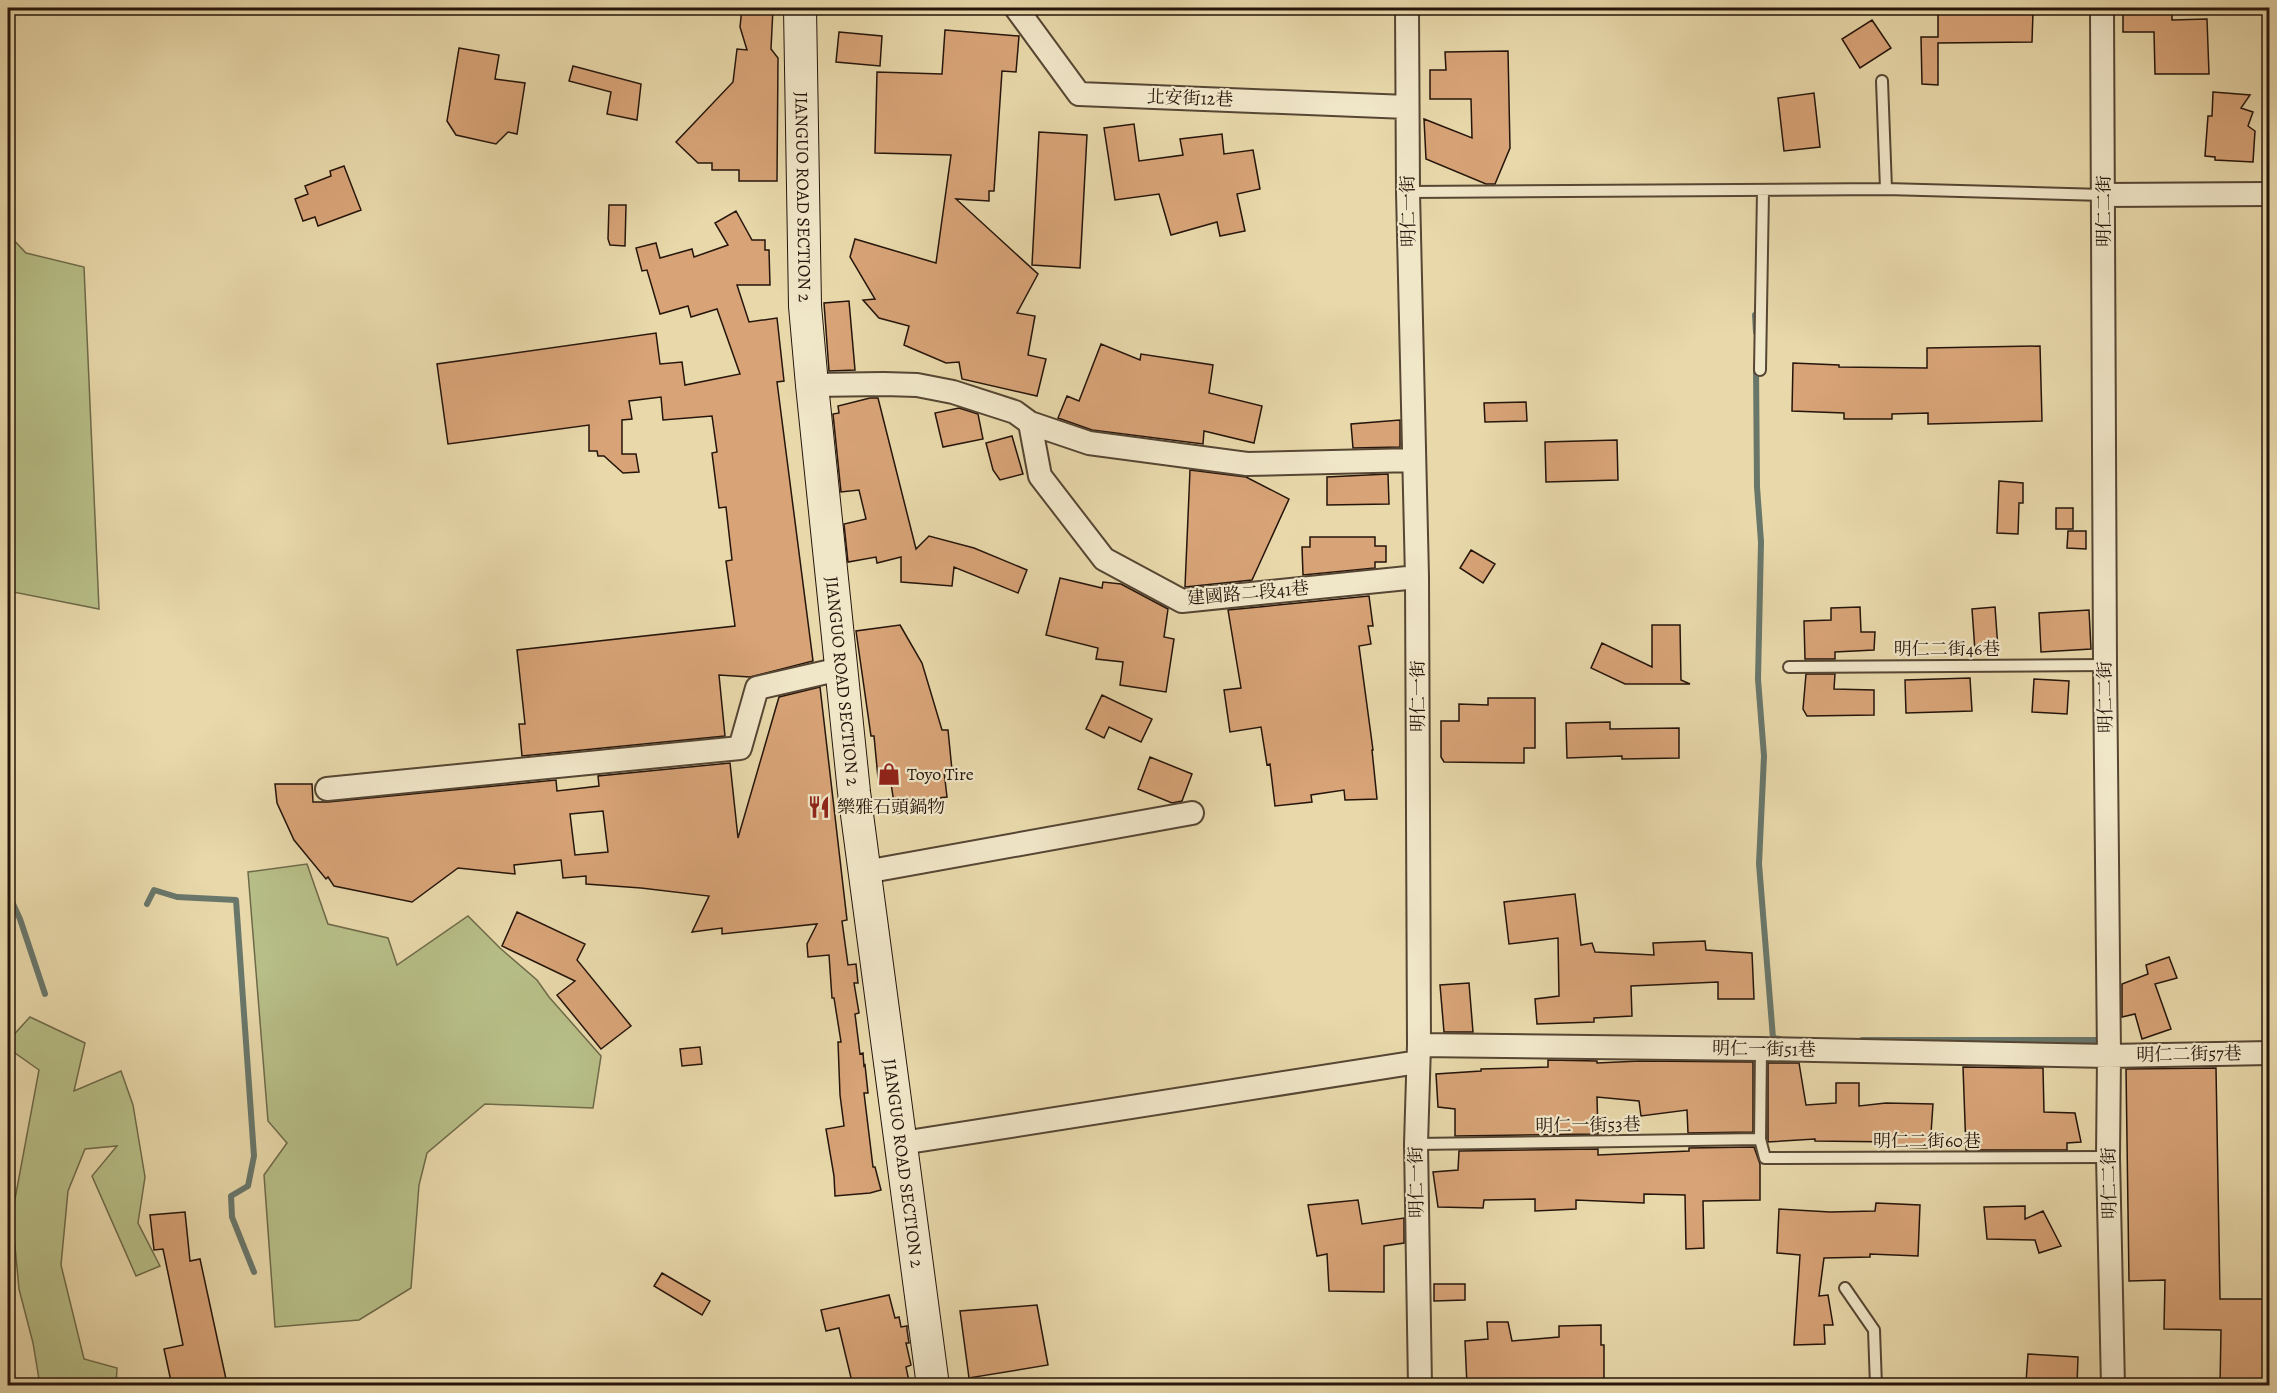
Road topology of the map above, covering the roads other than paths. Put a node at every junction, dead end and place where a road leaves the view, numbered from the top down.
1 (800, 8) edge
2 (1017, 8) edge
3 (1407, 8) edge
4 (2102, 8) edge
5 (1882, 81) dead end
6 (1407, 107) junction
7 (1886, 189) junction
8 (1763, 191) junction
9 (1408, 192) junction
10 (2270, 194) edge
11 (2104, 195) junction
12 (1760, 370) dead end
13 (812, 385) junction
14 (1030, 423) junction
15 (1414, 460) junction
16 (1417, 577) junction
17 (2105, 665) junction
18 (1789, 667) dead end
19 (840, 669) junction
20 (327, 789) dead end
21 (1192, 813) dead end
22 (865, 872) junction
23 (1761, 1049) junction
24 (1418, 1053) junction
25 (2270, 1053) edge
26 (2109, 1056) junction
27 (1760, 1139) junction
28 (902, 1143) junction
29 (1416, 1144) junction
30 (2108, 1157) junction
31 (1845, 1288) dead end
32 (933, 1386) edge
33 (1420, 1386) edge
34 (1876, 1386) edge
35 (2113, 1386) edge

1 - 13 street, JIANGUO ROAD SECTION 2
2 - 6 street, 北安街12巷
3 - 6 street, 明仁一街
4 - 11 street, 明仁二街
5 - 7 lane
6 - 9 street, 明仁一街
7 - 8 lane
7 - 11 lane
8 - 9 lane
8 - 12 lane
9 - 15 street, 明仁一街
10 - 11 street
11 - 17 street, 明仁二街
13 - 14 street
13 - 19 street, JIANGUO ROAD SECTION 2
14 - 15 street
14 - 16 street, 建國路二段41巷
15 - 16 street, 明仁一街
16 - 24 street, 明仁一街
17 - 18 lane, 明仁二街46巷
17 - 26 street, 明仁二街
19 - 20 street
19 - 22 street, JIANGUO ROAD SECTION 2
21 - 22 street
22 - 28 street, JIANGUO ROAD SECTION 2
23 - 24 street, 明仁一街51巷
23 - 26 street, 明仁一街51巷
23 - 27 lane
24 - 28 street, 明仁一街51巷
24 - 29 street, 明仁一街
25 - 26 street, 明仁二街57巷
26 - 30 street, 明仁二街
27 - 29 lane, 明仁一街53巷
27 - 30 lane, 明仁二街60巷
28 - 32 street, JIANGUO ROAD SECTION 2
29 - 33 street, 明仁一街
30 - 35 street, 明仁二街
31 - 34 lane

